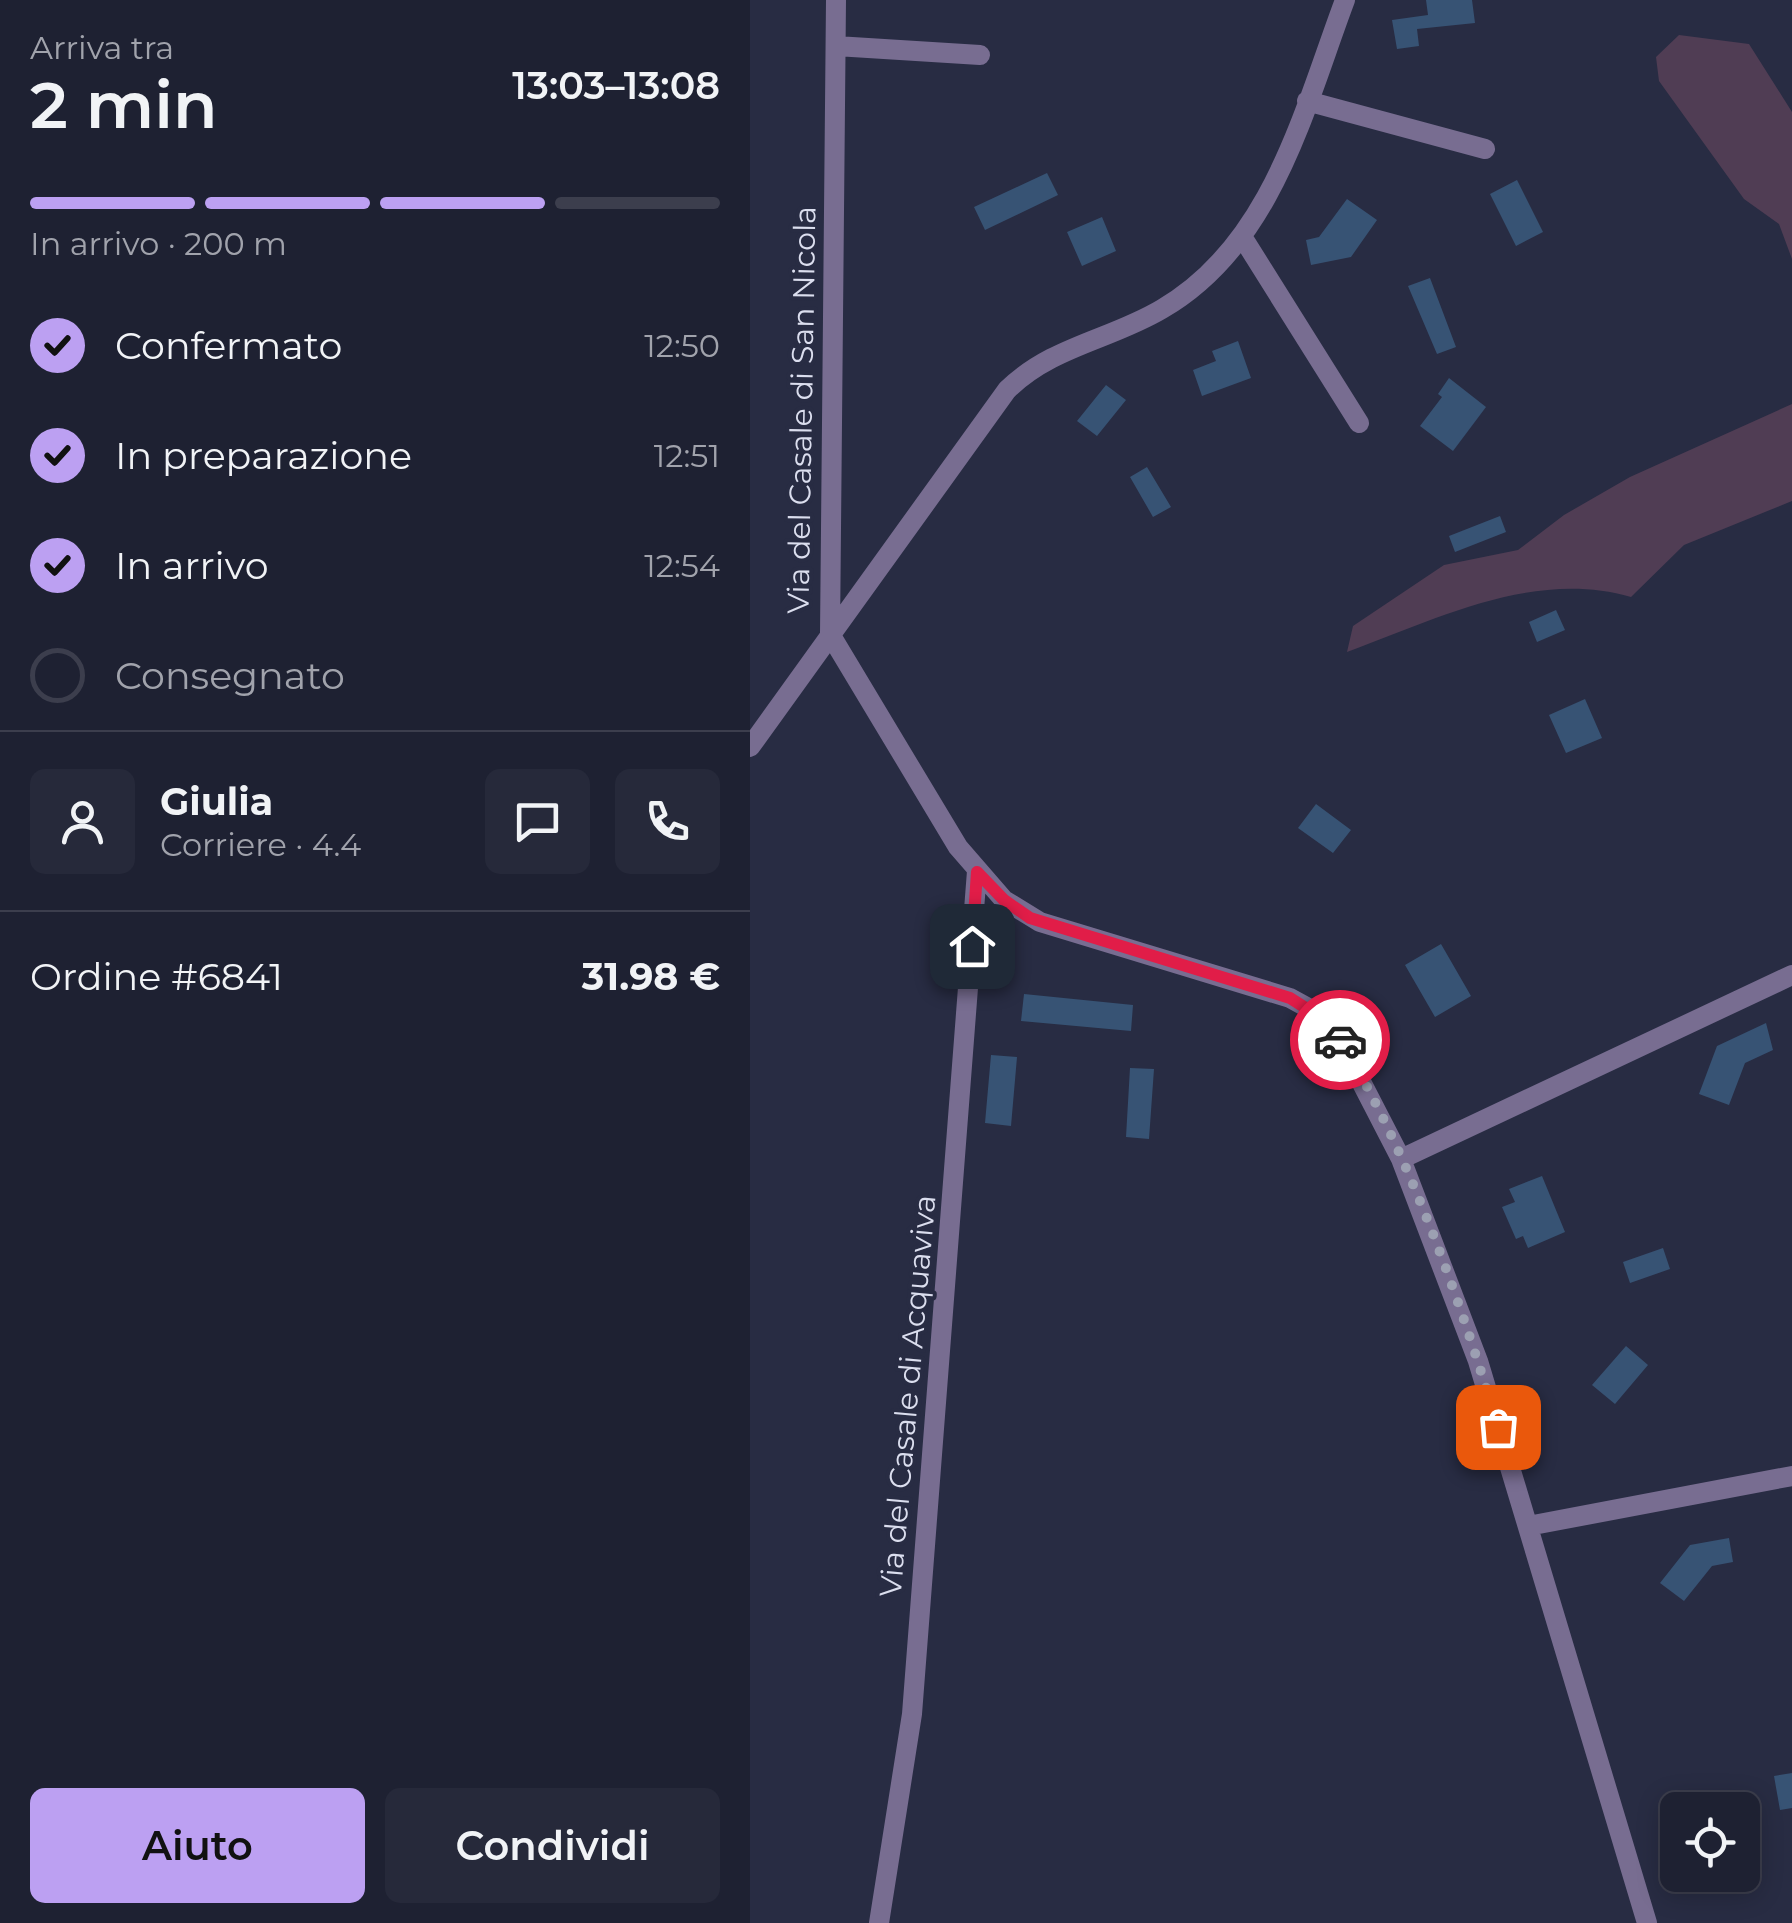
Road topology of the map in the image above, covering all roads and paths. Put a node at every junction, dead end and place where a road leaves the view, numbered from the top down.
1 (836, 0) edge
2 (1345, 0) edge
3 (836, 46) junction
4 (980, 55) dead end
5 (1307, 101) junction
6 (1485, 149) dead end
7 (1243, 238) junction
8 (1359, 424) dead end
9 (830, 634) junction
10 (750, 747) edge
11 (977, 872) junction
12 (1792, 975) edge
13 (1401, 1160) junction
14 (1792, 1476) edge
15 (1528, 1526) junction
16 (879, 1923) edge
17 (1646, 1923) edge

1 - 3 street, Via del Casale di San Nicola
2 - 5 street
3 - 4 street
3 - 9 street, Via del Casale di San Nicola
5 - 6 street
5 - 7 street
7 - 8 street
7 - 9 street
9 - 10 street
9 - 11 street, Via del Casale di San Nicola
11 - 13 street, Via del Casale di San Nicola
11 - 16 street, Via del Casale di Acquaviva
12 - 13 street
13 - 15 street, Via del Casale di San Nicola
14 - 15 street
15 - 17 street, Via del Casale di San Nicola

